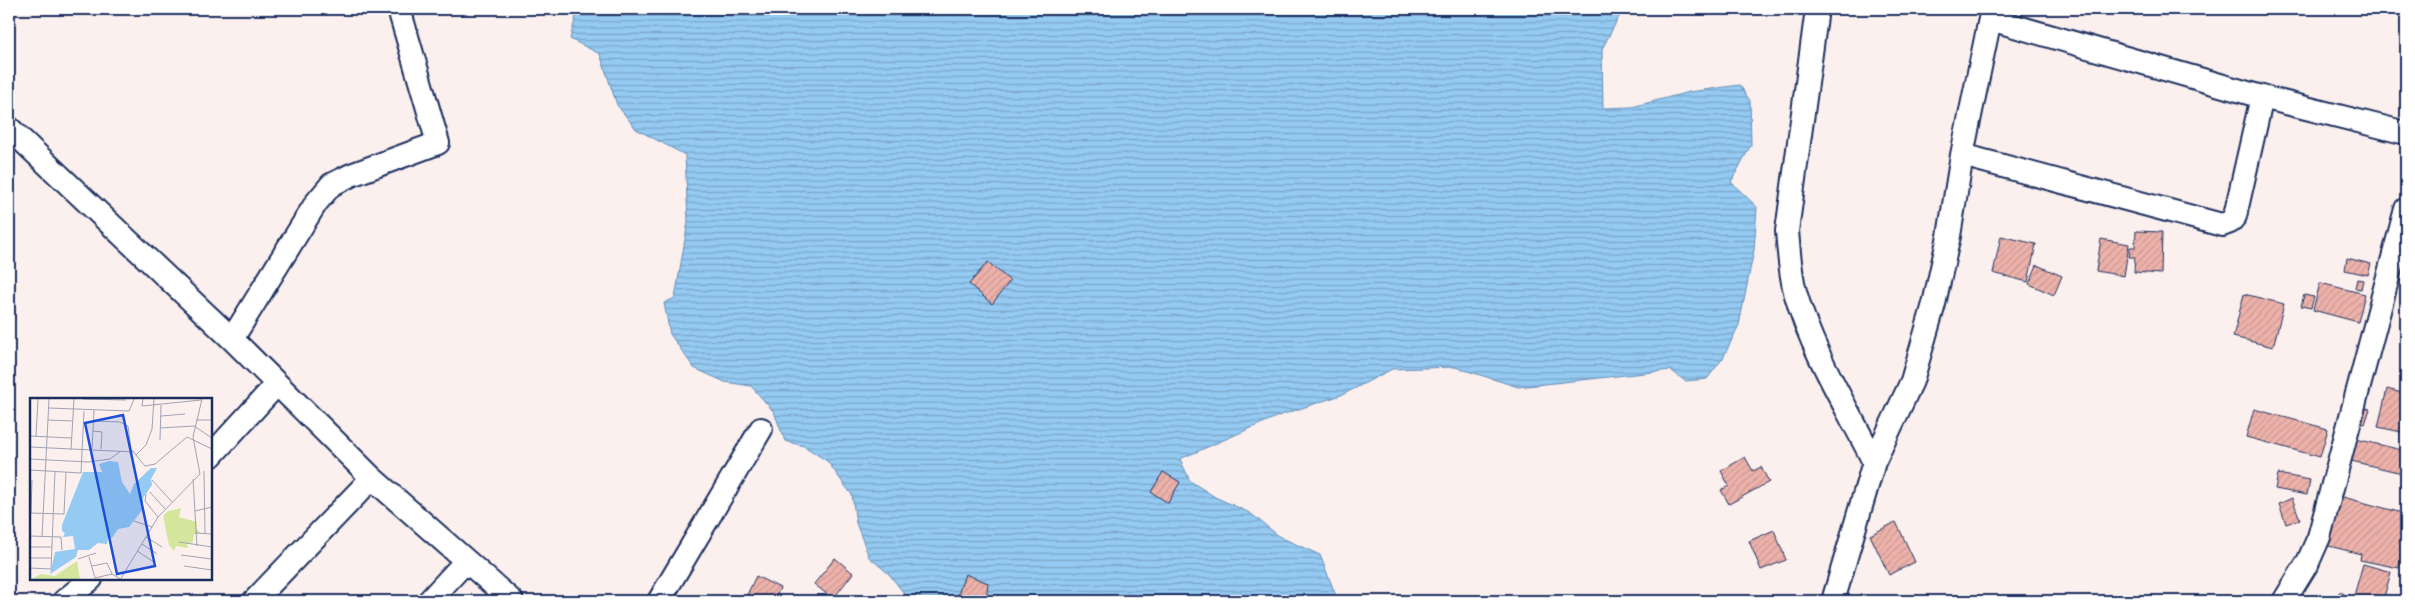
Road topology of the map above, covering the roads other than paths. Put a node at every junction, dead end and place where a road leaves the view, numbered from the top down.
1 (399, 9) edge
2 (1817, 9) edge
3 (1991, 14) edge
4 (2262, 97) junction
5 (9, 128) edge
6 (2406, 133) edge
7 (1962, 155) junction
8 (2406, 209) edge
9 (232, 339) junction
10 (276, 385) junction
11 (761, 429) dead end
12 (212, 455) edge
13 (1874, 462) junction
14 (372, 478) junction
15 (466, 561) junction
16 (90, 580) edge
17 (64, 601) edge
18 (254, 601) edge
19 (429, 601) edge
20 (512, 601) edge
21 (659, 601) edge
22 (1833, 601) edge
23 (2284, 601) edge

1 - 9 street
2 - 13 street
3 - 4 street
3 - 7 street
4 - 6 street
4 - 7 street
5 - 9 street
7 - 13 street
8 - 23 street
9 - 10 street
10 - 12 street
10 - 14 street
11 - 21 street
13 - 22 street
14 - 15 street
14 - 18 street
15 - 19 street
15 - 20 street
16 - 17 street

